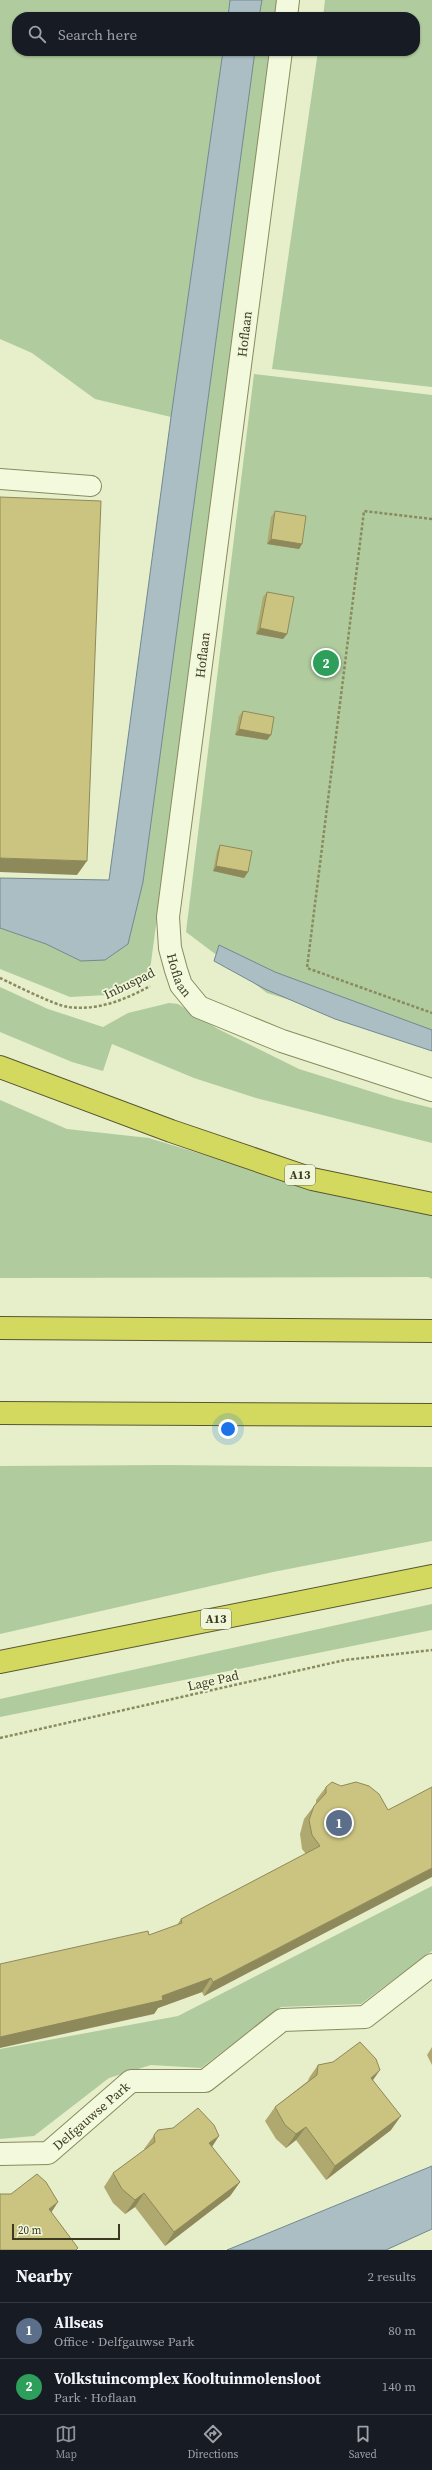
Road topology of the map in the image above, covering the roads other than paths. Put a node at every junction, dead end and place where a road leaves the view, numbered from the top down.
1 (288, 0) edge
2 (287, 12) edge
3 (280, 56) edge
4 (0, 479) edge
5 (92, 486) dead end
6 (0, 1067) edge
7 (432, 1090) edge
8 (432, 1204) edge
9 (0, 1328) edge
10 (432, 1331) edge
11 (0, 1413) edge
12 (432, 1415) edge
13 (432, 1576) edge
14 (0, 1662) edge
15 (432, 1966) edge
16 (0, 2154) edge

1 - 2 street
3 - 7 street, Hoflaan
4 - 5 lane
6 - 8 highway, A13
9 - 10 highway
11 - 12 highway
13 - 14 highway, A13
15 - 16 street, Delfgauwse Park

